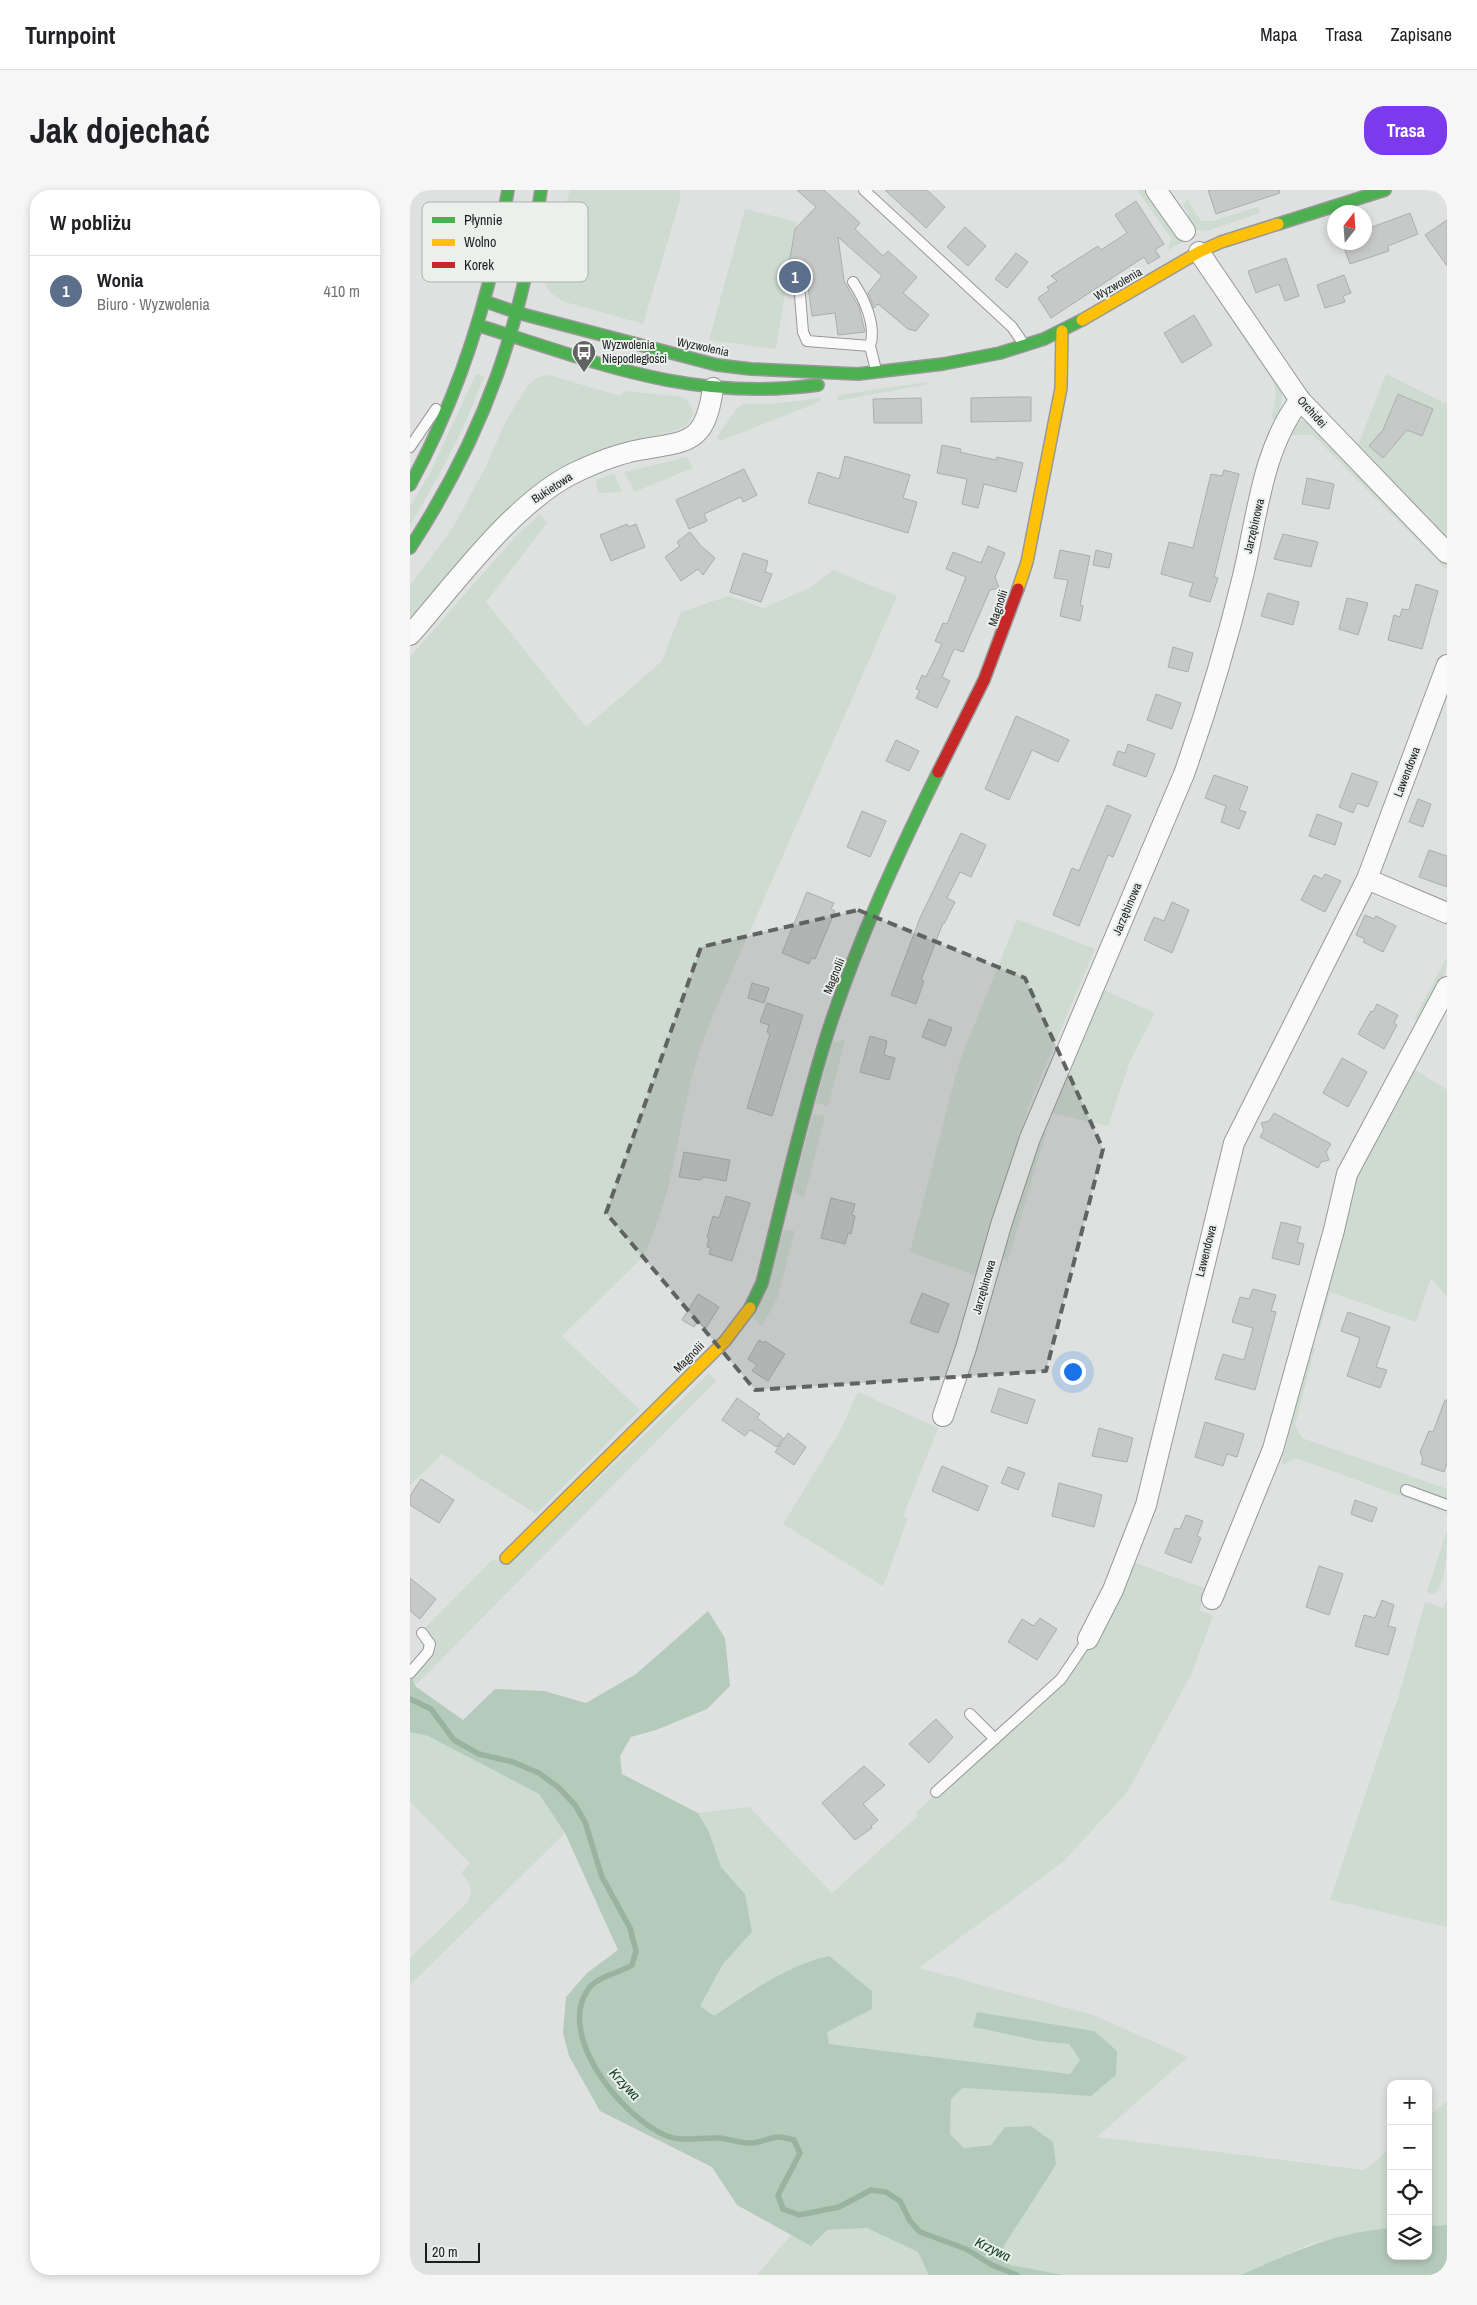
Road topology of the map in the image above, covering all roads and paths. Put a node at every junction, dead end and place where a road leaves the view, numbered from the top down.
1 (864, 190) edge
2 (1156, 190) edge
3 (1385, 190) edge
4 (1185, 231) dead end
5 (1199, 252) junction
6 (489, 282) edge
7 (525, 282) edge
8 (853, 282) dead end
9 (800, 295) dead end
10 (484, 301) junction
11 (518, 313) junction
12 (478, 325) junction
13 (1062, 332) junction
14 (512, 335) junction
15 (870, 346) junction
16 (1025, 346) junction
17 (466, 365) junction
18 (877, 371) junction
19 (858, 374) junction
20 (713, 388) junction
21 (1300, 400) junction
22 (410, 447) edge
23 (410, 485) edge
24 (410, 548) edge
25 (1447, 553) edge
26 (410, 636) edge
27 (1447, 665) edge
28 (1367, 879) junction
29 (1447, 913) edge
30 (1447, 987) edge
31 (943, 1416) dead end
32 (1406, 1490) dead end
33 (1447, 1505) edge
34 (506, 1558) dead end
35 (1212, 1599) dead end
36 (422, 1633) dead end
37 (1088, 1639) joint
38 (410, 1673) edge
39 (970, 1714) dead end
40 (995, 1738) junction
41 (936, 1792) dead end

1 - 16 lane
2 - 4 street
3 - 5 street, Wyzwolenia
5 - 13 street, Wyzwolenia
5 - 21 street, Orchidei
6 - 10 street
7 - 11 street
8 - 15 lane
9 - 15 lane
10 - 11 street, Wyzwolenia
10 - 12 street
11 - 14 street
11 - 19 street, Wyzwolenia
12 - 14 street, Wyzwolenia
12 - 17 street
13 - 16 street, Wyzwolenia
13 - 34 street, Magnolii
14 - 20 street, Wyzwolenia
14 - 24 street
15 - 18 lane
16 - 18 street, Wyzwolenia
17 - 22 lane
17 - 23 street
18 - 19 street, Wyzwolenia
19 - 20 street, Wyzwolenia
20 - 26 street, Bukietowa
21 - 25 street, Orchidei
21 - 31 street, Jarzębinowa
27 - 28 street, Lawendowa
28 - 29 street
28 - 37 street, Lawendowa
30 - 35 street
32 - 33 lane
36 - 38 lane
37 - 40 lane
39 - 40 lane
40 - 41 lane

